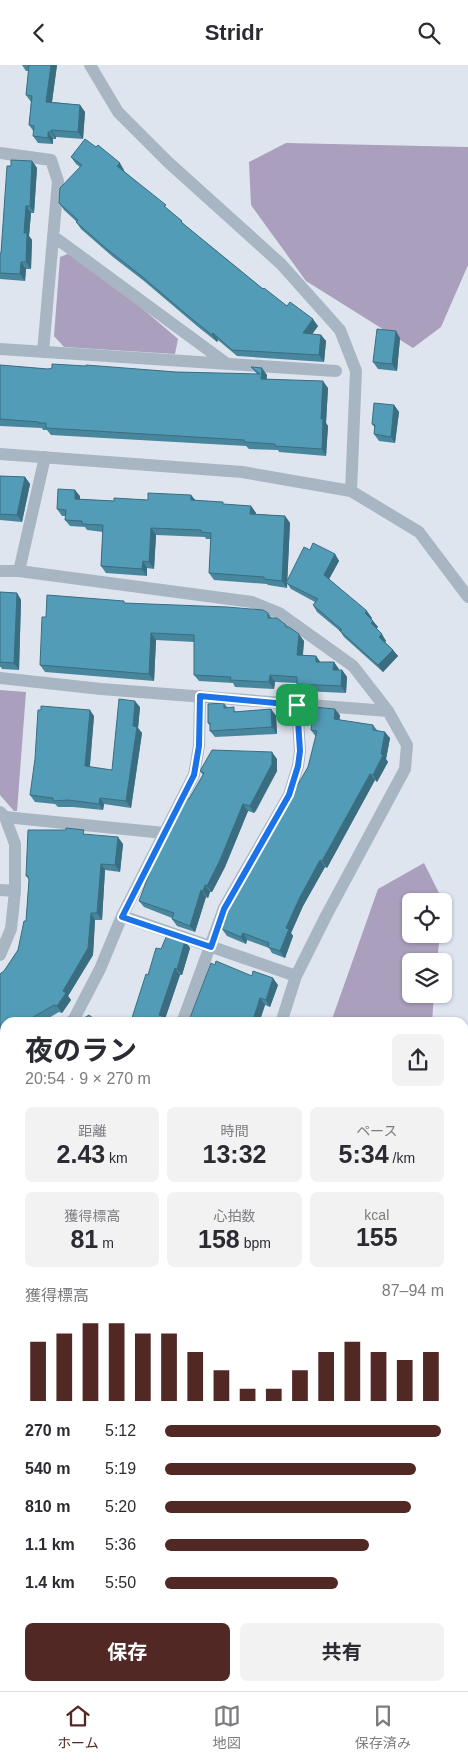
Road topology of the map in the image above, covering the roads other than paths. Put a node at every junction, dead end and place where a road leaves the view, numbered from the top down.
1 (90, 65) edge
2 (0, 153) edge
3 (53, 236) junction
4 (0, 349) edge
5 (43, 352) junction
6 (226, 363) junction
7 (336, 371) dead end
8 (0, 454) edge
9 (45, 457) junction
10 (351, 491) junction
11 (0, 571) edge
12 (19, 571) junction
13 (468, 597) edge
14 (0, 679) edge
15 (200, 696) junction
16 (297, 705) junction
17 (388, 711) junction
18 (2, 815) edge
19 (164, 833) junction
20 (0, 890) edge
21 (14, 891) junction
22 (122, 917) junction
23 (211, 947) junction
24 (0, 955) edge
25 (296, 976) junction
26 (75, 1017) edge
27 (184, 1017) edge
28 (283, 1017) edge

1 - 10 street
2 - 3 street
3 - 5 street
3 - 6 street
4 - 5 street
5 - 6 street
6 - 7 street
8 - 9 street
9 - 10 street
9 - 12 street
10 - 13 street
11 - 12 street
12 - 17 street
14 - 15 street
15 - 16 street
15 - 19 street
16 - 17 street
16 - 23 street
17 - 25 street
18 - 19 street
18 - 21 street
19 - 22 street
20 - 21 street
21 - 24 street
22 - 23 street
22 - 26 street
23 - 25 street
23 - 27 street
25 - 28 street

